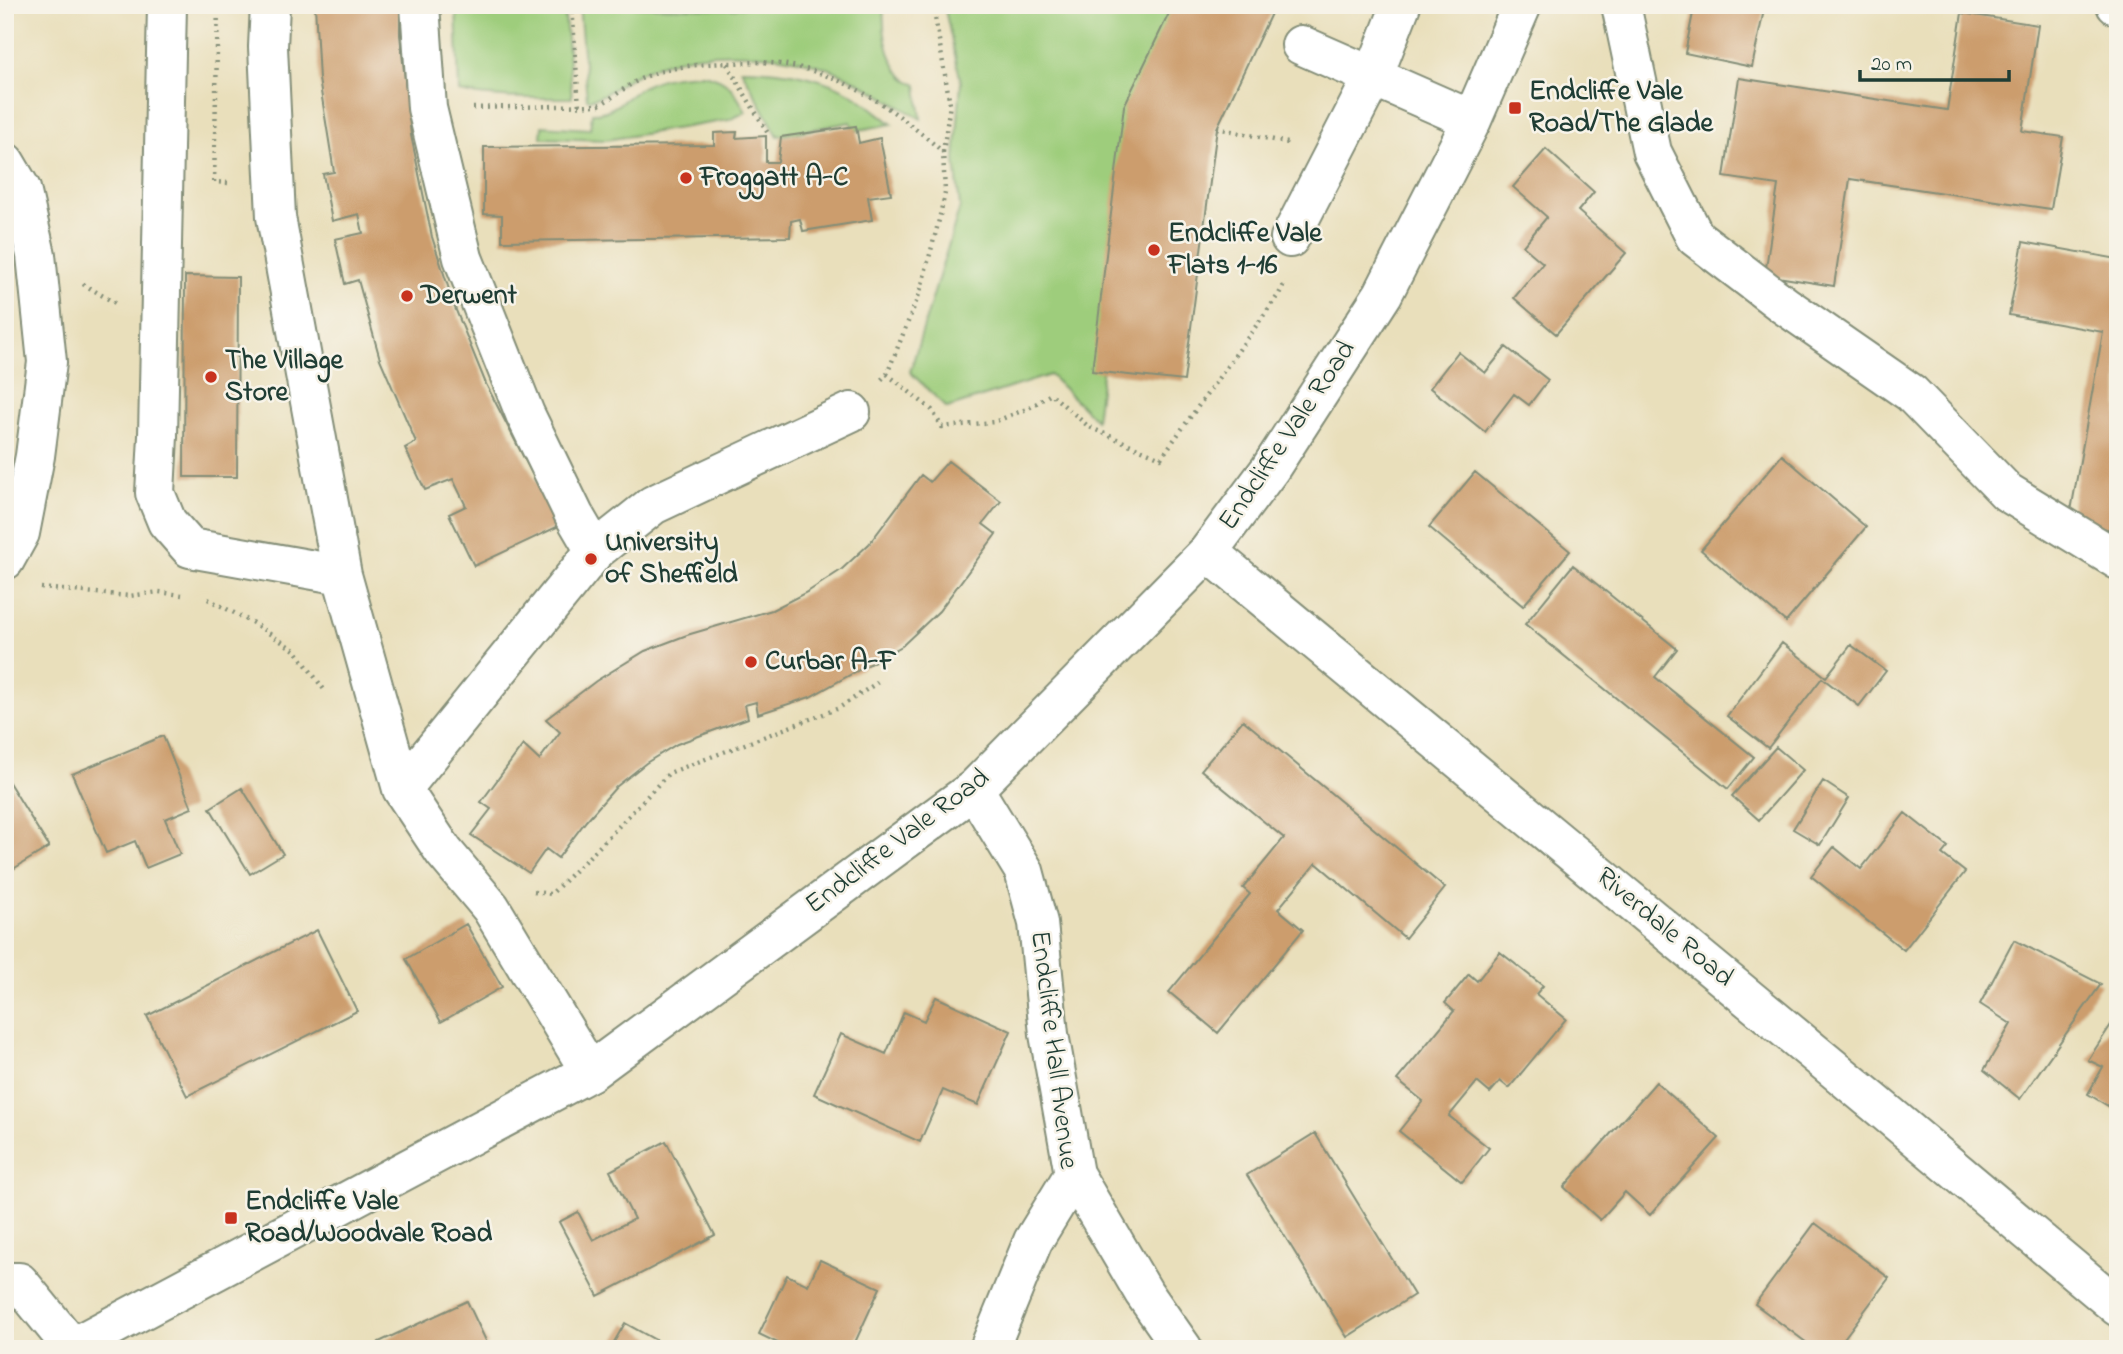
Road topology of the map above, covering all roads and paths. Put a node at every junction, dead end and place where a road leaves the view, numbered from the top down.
1 (167, 5) edge
2 (270, 5) edge
3 (420, 5) edge
4 (572, 5) edge
5 (933, 5) edge
6 (1401, 5) edge
7 (1522, 5) edge
8 (1621, 5) edge
9 (1301, 45) dead end
10 (727, 63) junction
11 (1373, 77) junction
12 (579, 107) junction
13 (427, 108) junction
14 (1472, 120) junction
15 (1217, 128) dead end
16 (769, 135) dead end
17 (943, 152) junction
18 (1334, 152) junction
19 (5, 162) edge
20 (1290, 238) joint
21 (36, 255) junction
22 (161, 330) junction
23 (887, 374) junction
24 (851, 412) joint
25 (595, 551) junction
26 (1208, 552) junction
27 (5, 559) edge
28 (2118, 560) edge
29 (342, 575) junction
30 (33, 587) dead end
31 (184, 596) dead end
32 (196, 598) dead end
33 (878, 682) dead end
34 (329, 697) dead end
35 (402, 789) junction
36 (974, 789) junction
37 (474, 887) junction
38 (590, 1072) junction
39 (1074, 1174) junction
40 (5, 1282) edge
41 (2118, 1307) edge
42 (70, 1348) edge
43 (989, 1349) edge
44 (1183, 1349) edge

1 - 22 street
2 - 29 street
3 - 13 street
4 - 12 path
5 - 17 path
6 - 11 street
7 - 14 street, Endcliffe Vale Road
8 - 28 street
9 - 11 street
10 - 12 path
10 - 16 path
10 - 17 path
11 - 14 street
11 - 18 street
12 - 13 path
13 - 25 street
14 - 26 street, Endcliffe Vale Road
15 - 18 path
17 - 23 path
18 - 20 street
19 - 21 street
20 - 23 path
21 - 22 path
21 - 27 street
22 - 29 street
23 - 24 path
24 - 25 street
25 - 35 street
26 - 36 street, Endcliffe Vale Road
26 - 41 street, Riverdale Road
29 - 35 street
30 - 31 path
32 - 34 path
33 - 37 path
35 - 37 street
36 - 38 street, Endcliffe Vale Road
36 - 39 street, Endcliffe Hall Avenue
37 - 38 street
38 - 42 street, Endcliffe Vale Road
39 - 43 street, Endcliffe Hall Avenue
39 - 44 street
40 - 42 street

